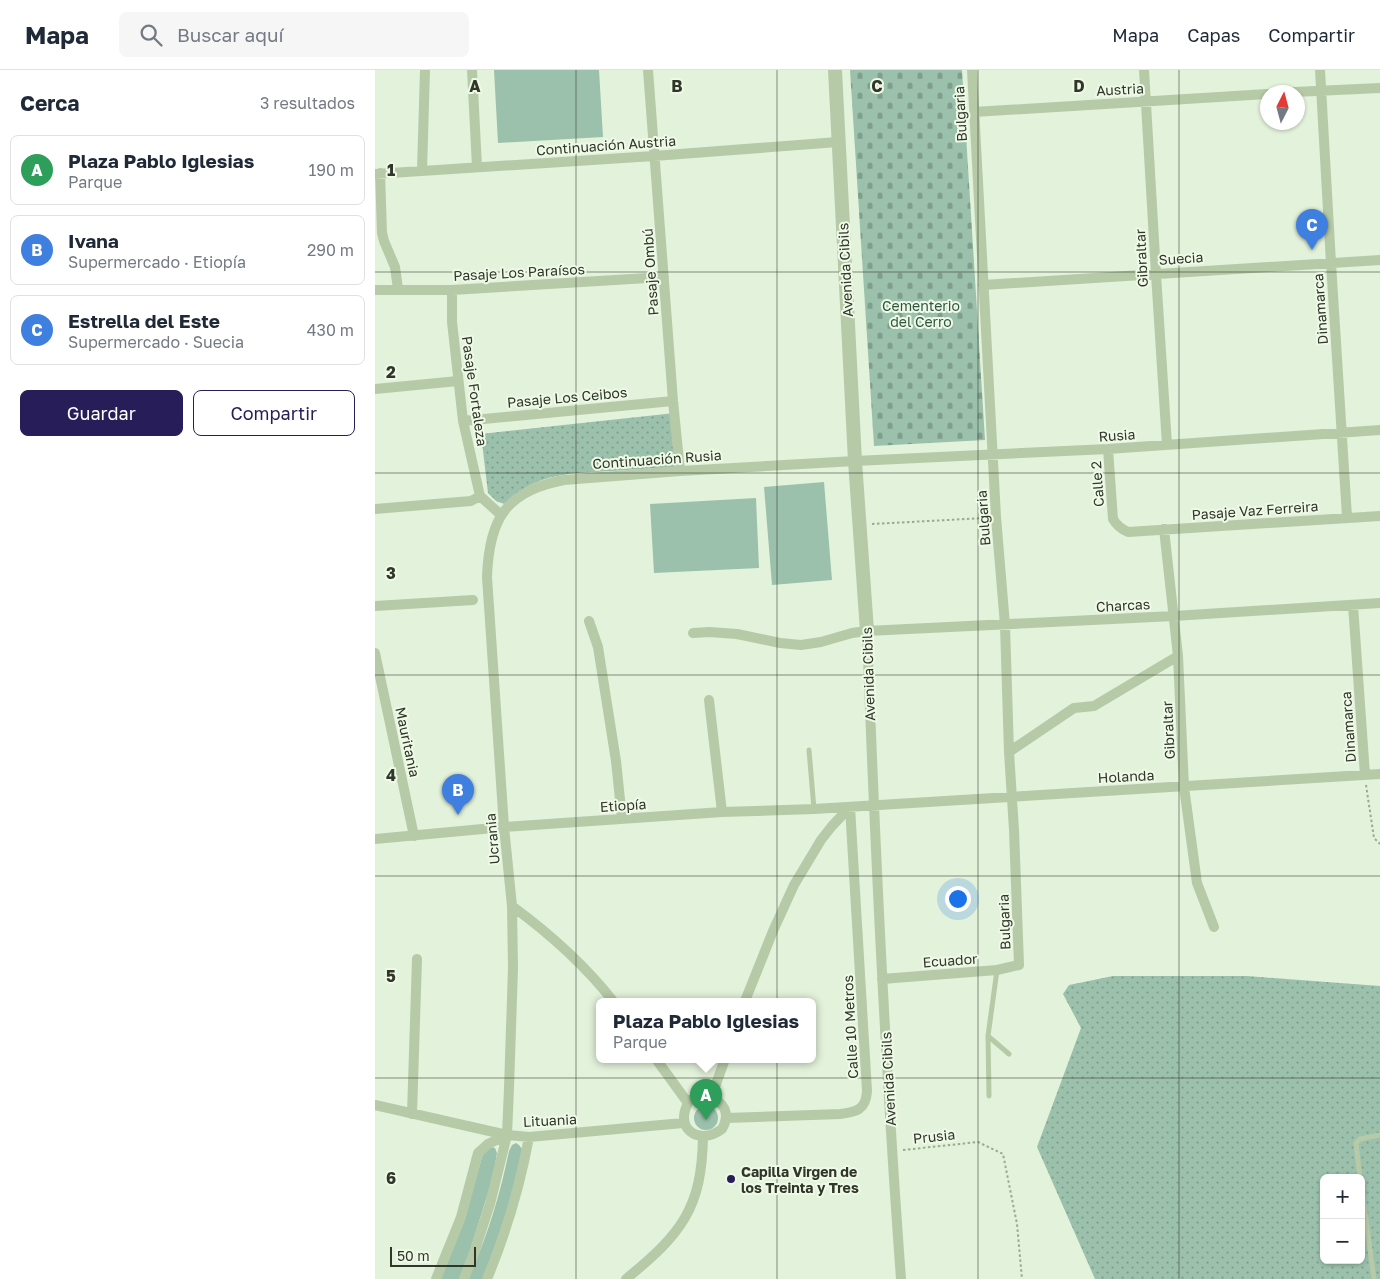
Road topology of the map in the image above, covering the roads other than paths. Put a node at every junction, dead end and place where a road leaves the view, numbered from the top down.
1 (425, 70) edge
2 (472, 70) edge
3 (648, 70) edge
4 (835, 70) edge
5 (972, 70) edge
6 (1144, 70) edge
7 (1320, 70) edge
8 (1380, 88) edge
9 (1321, 91) junction
10 (1305, 92) edge
11 (1260, 94) edge
12 (1146, 102) junction
13 (974, 112) junction
14 (838, 142) junction
15 (654, 156) junction
16 (477, 167) junction
17 (422, 171) junction
18 (377, 174) edge
19 (1380, 260) edge
20 (1331, 263) junction
21 (1156, 274) junction
22 (664, 277) junction
23 (983, 286) junction
24 (398, 289) junction
25 (375, 290) edge
26 (452, 290) junction
27 (458, 381) junction
28 (375, 389) edge
29 (673, 401) junction
30 (463, 421) junction
31 (1380, 430) edge
32 (1341, 432) junction
33 (1167, 445) junction
34 (1108, 449) junction
35 (993, 454) junction
36 (855, 461) junction
37 (680, 471) junction
38 (480, 496) junction
39 (375, 509) edge
40 (501, 515) junction
41 (1380, 516) edge
42 (1347, 517) junction
43 (1164, 530) junction
44 (491, 542) joint
45 (473, 600) dead end
46 (1380, 603) edge
47 (1353, 605) junction
48 (375, 606) edge
49 (1173, 616) junction
50 (589, 621) dead end
51 (1005, 625) junction
52 (867, 631) junction
53 (693, 633) dead end
54 (375, 654) edge
55 (1178, 656) junction
56 (709, 700) dead end
57 (809, 750) dead end
58 (1009, 752) junction
59 (1380, 774) edge
60 (1365, 775) junction
61 (1184, 787) junction
62 (1012, 797) junction
63 (873, 805) junction
64 (851, 807) junction
65 (814, 809) junction
66 (722, 812) junction
67 (622, 819) junction
68 (504, 827) junction
69 (414, 836) junction
70 (375, 839) edge
71 (512, 906) junction
72 (1214, 927) dead end
73 (417, 959) dead end
74 (1019, 965) joint
75 (997, 970) junction
76 (882, 979) junction
77 (610, 998) edge
78 (746, 998) edge
79 (988, 1036) junction
80 (1009, 1054) dead end
81 (659, 1063) edge
82 (724, 1063) edge
83 (989, 1096) dead end
84 (711, 1098) junction
85 (688, 1103) junction
86 (375, 1105) edge
87 (412, 1114) junction
88 (726, 1118) junction
89 (683, 1122) junction
90 (507, 1135) junction
91 (1380, 1135) edge
92 (703, 1136) junction
93 (529, 1137) junction
94 (1360, 1174) edge
95 (1365, 1213) edge
96 (437, 1279) edge
97 (464, 1279) edge
98 (487, 1279) edge
99 (626, 1279) edge
100 (901, 1279) edge
101 (1374, 1279) edge

1 - 17 street
2 - 16 street
3 - 15 street, Pasaje Ombú
4 - 14 street, Avenida Cibils
5 - 13 street, Bulgaria
6 - 12 street, Gibraltar
7 - 9 street, Dinamarca
8 - 9 street
9 - 10 street
9 - 20 street, Dinamarca
11 - 12 street, Austria
12 - 13 street, Austria
12 - 21 street, Gibraltar
13 - 23 street, Bulgaria
14 - 15 street, Continuación Austria
14 - 36 street, Avenida Cibils
15 - 16 street, Continuación Austria
15 - 22 street, Pasaje Ombú
16 - 17 street, Continuación Austria
17 - 18 street, Continuación Austria
18 - 24 street
19 - 20 street, Suecia
20 - 21 street, Suecia
20 - 32 street, Dinamarca
21 - 23 street, Suecia
21 - 33 street, Gibraltar
22 - 26 street, Pasaje Los Paraísos
22 - 29 street, Pasaje Ombú
23 - 35 street, Bulgaria
24 - 25 street, Pasaje Los Paraísos
24 - 26 street, Pasaje Los Paraísos
26 - 27 street, Pasaje Fortaleza
27 - 28 street
27 - 30 street, Pasaje Fortaleza
29 - 30 street, Pasaje Los Ceibos
29 - 37 street, Pasaje Ombú
30 - 38 street, Pasaje Fortaleza
31 - 32 street, Rusia
32 - 33 street, Rusia
32 - 42 street, Dinamarca
33 - 34 street, Rusia
34 - 35 street, Rusia
34 - 43 street, Calle 2
35 - 36 street, Rusia
35 - 51 street, Bulgaria
36 - 37 street, Continuación Rusia
36 - 52 street, Avenida Cibils
37 - 40 street, Continuación Rusia
38 - 39 street
38 - 40 street
40 - 44 street, Continuación Rusia
41 - 42 street, Pasaje Vaz Ferreira
42 - 43 street, Pasaje Vaz Ferreira
43 - 49 street, Gibraltar
44 - 68 street, Ucrania
45 - 48 street
46 - 47 street, Charcas
47 - 49 street, Charcas
47 - 60 street, Dinamarca
49 - 51 street, Charcas
49 - 55 street, Gibraltar
50 - 67 street
51 - 52 street, Charcas
51 - 58 street, Bulgaria
52 - 53 street, Charcas
52 - 63 street, Avenida Cibils
54 - 69 street, Mauritania
55 - 58 street
55 - 61 street, Gibraltar
56 - 66 street
57 - 65 lane
58 - 62 street, Bulgaria
59 - 60 street, Holanda
60 - 61 street, Holanda
61 - 62 street, Holanda
61 - 72 street, Gibraltar
62 - 63 street, Holanda
62 - 74 street, Bulgaria
63 - 64 street, Etiopía
63 - 76 street, Avenida Cibils
64 - 65 street, Etiopía
64 - 78 street
64 - 88 street, Calle 10 Metros
65 - 66 street, Etiopía
66 - 67 street, Etiopía
67 - 68 street, Etiopía
68 - 69 street, Etiopía
68 - 71 street, Ucrania
69 - 70 street, Etiopía
71 - 77 street
71 - 90 street, Ucrania
73 - 87 street
74 - 75 street, Ecuador
75 - 76 street, Ecuador
75 - 79 lane
76 - 100 street, Avenida Cibils
79 - 80 lane
79 - 83 lane
81 - 85 street
82 - 84 street
84 - 85 street
84 - 88 street
85 - 89 street
86 - 87 street, Lituania
87 - 90 street, Lituania
88 - 92 street
89 - 92 street
89 - 93 street, Lituania
90 - 93 street, Lituania
90 - 96 street
90 - 97 street, Ucrania
91 - 94 lane
92 - 99 street
93 - 98 street
95 - 101 lane

